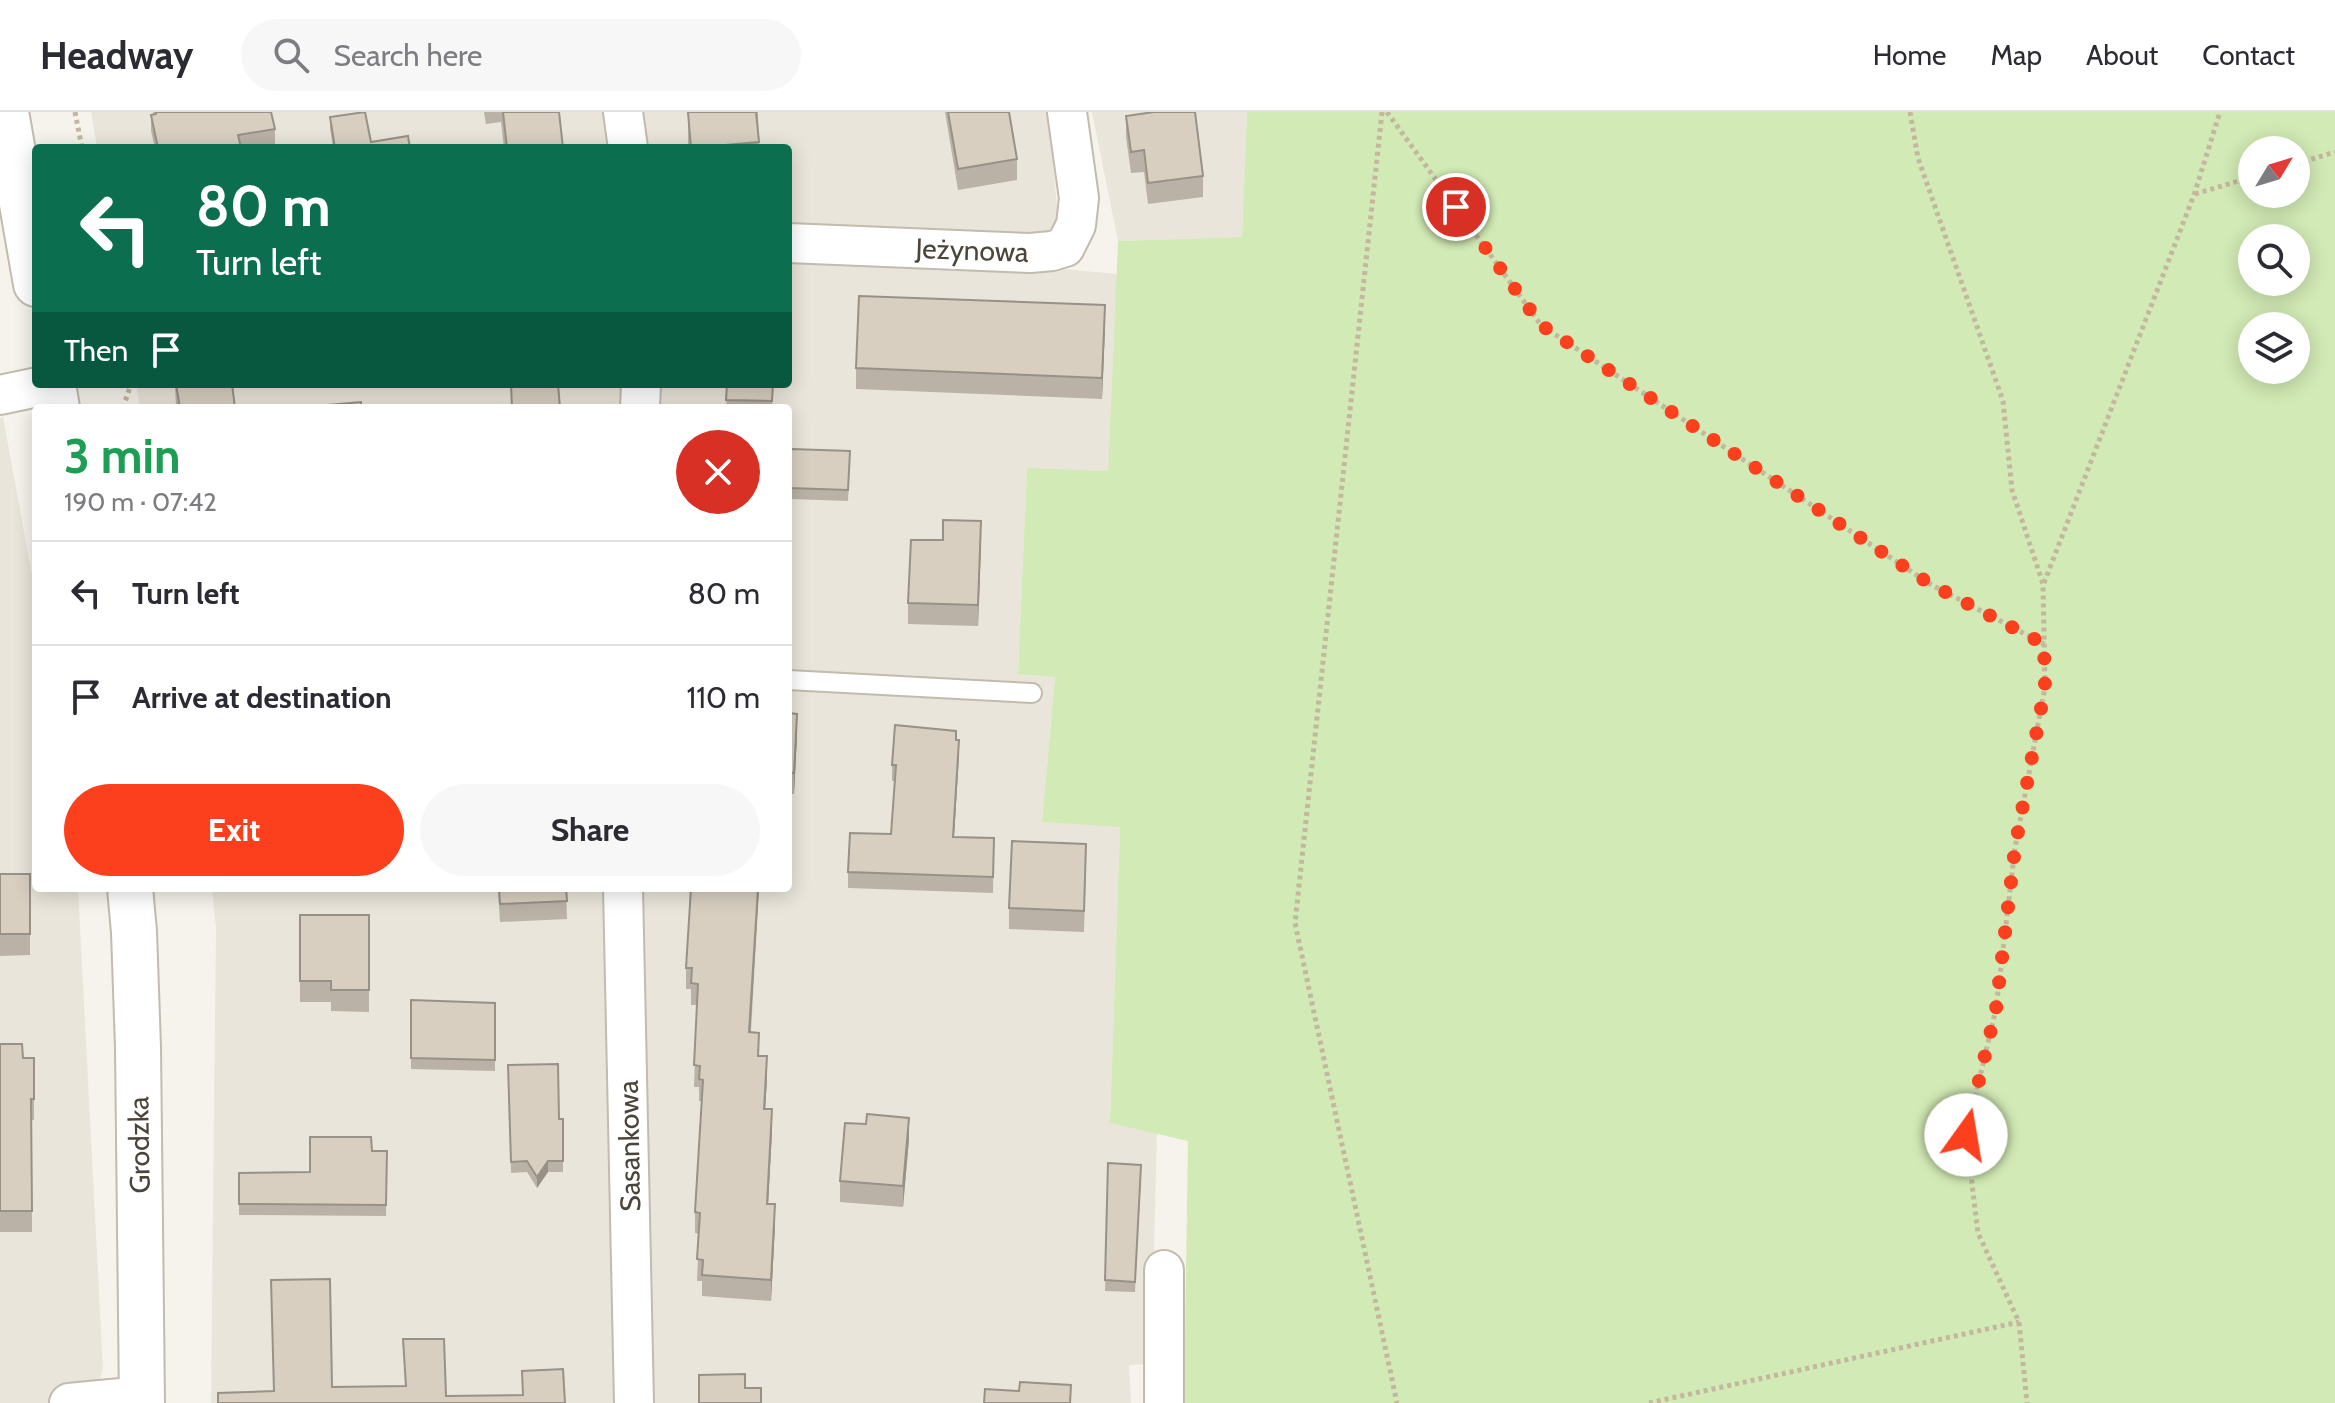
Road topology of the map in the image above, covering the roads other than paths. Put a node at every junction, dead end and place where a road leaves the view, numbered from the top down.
1 (6, 112) edge
2 (623, 112) edge
3 (1067, 112) edge
4 (627, 144) edge
5 (792, 243) edge
6 (32, 261) edge
7 (33, 388) edge
8 (0, 395) edge
9 (792, 680) edge
10 (1032, 693) dead end
11 (130, 892) edge
12 (623, 892) edge
13 (1164, 1270) dead end
14 (142, 1400) edge
15 (69, 1403) edge
16 (634, 1403) edge
17 (1164, 1403) edge

1 - 6 street
2 - 4 street
3 - 5 street, Jeżynowa
7 - 8 street
9 - 10 lane
11 - 14 street, Grodzka
12 - 16 street, Sasankowa
13 - 17 street
14 - 15 street

